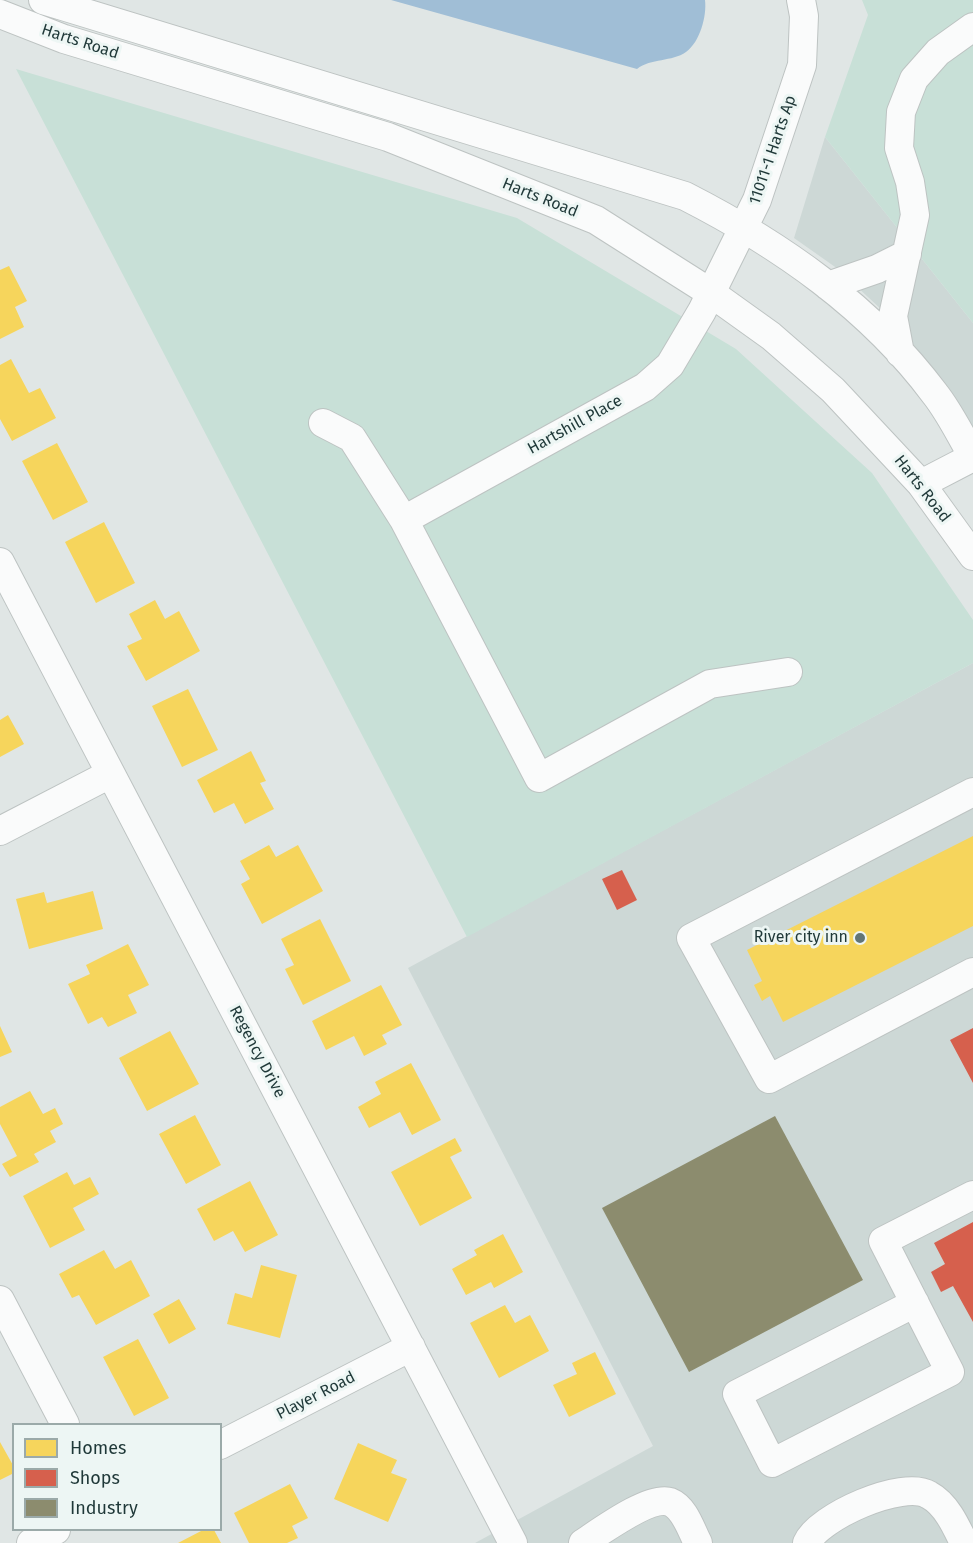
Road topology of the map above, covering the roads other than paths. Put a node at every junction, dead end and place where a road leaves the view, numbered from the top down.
1 (43, 0) edge
2 (801, 0) edge
3 (0, 14) edge
4 (973, 27) edge
5 (315, 83) junction
6 (304, 111) junction
7 (744, 226) junction
8 (907, 254) junction
9 (828, 286) junction
10 (711, 293) junction
11 (900, 353) junction
12 (323, 423) dead end
13 (973, 457) edge
14 (921, 484) junction
15 (404, 520) junction
16 (973, 556) edge
17 (0, 562) edge
18 (788, 672) dead end
19 (110, 774) junction
20 (973, 792) edge
21 (0, 831) edge
22 (973, 972) edge
23 (973, 1195) edge
24 (0, 1300) edge
25 (915, 1303) junction
26 (411, 1347) junction
27 (64, 1423) edge
28 (222, 1444) edge
29 (54, 1531) edge
30 (696, 1542) edge
31 (31, 1543) edge
32 (513, 1543) edge
33 (583, 1543) edge
34 (807, 1543) edge
35 (964, 1543) edge

1 - 5 street, Harts Road
2 - 7 street, 11011-1 Harts Ap
3 - 6 street, Harts Road
4 - 8 street
5 - 6 street
5 - 7 street, Harts Road
6 - 10 street, Harts Road
7 - 9 street, Harts Road
7 - 10 street, 11011-1 Harts Ap
8 - 9 street
8 - 11 street
9 - 11 street, Harts Road
10 - 14 street, Harts Road
10 - 15 street, Hartshill Place
11 - 13 street, Harts Road
12 - 15 street
13 - 14 street
14 - 16 street, Harts Road
15 - 18 street
17 - 19 street, Regency Drive
19 - 21 street
19 - 26 street, Regency Drive
20 - 22 street
23 - 25 street
24 - 27 street
25 - 25 street
26 - 28 street, Player Road
26 - 32 street, Regency Drive
29 - 31 street
30 - 33 street
34 - 35 street

